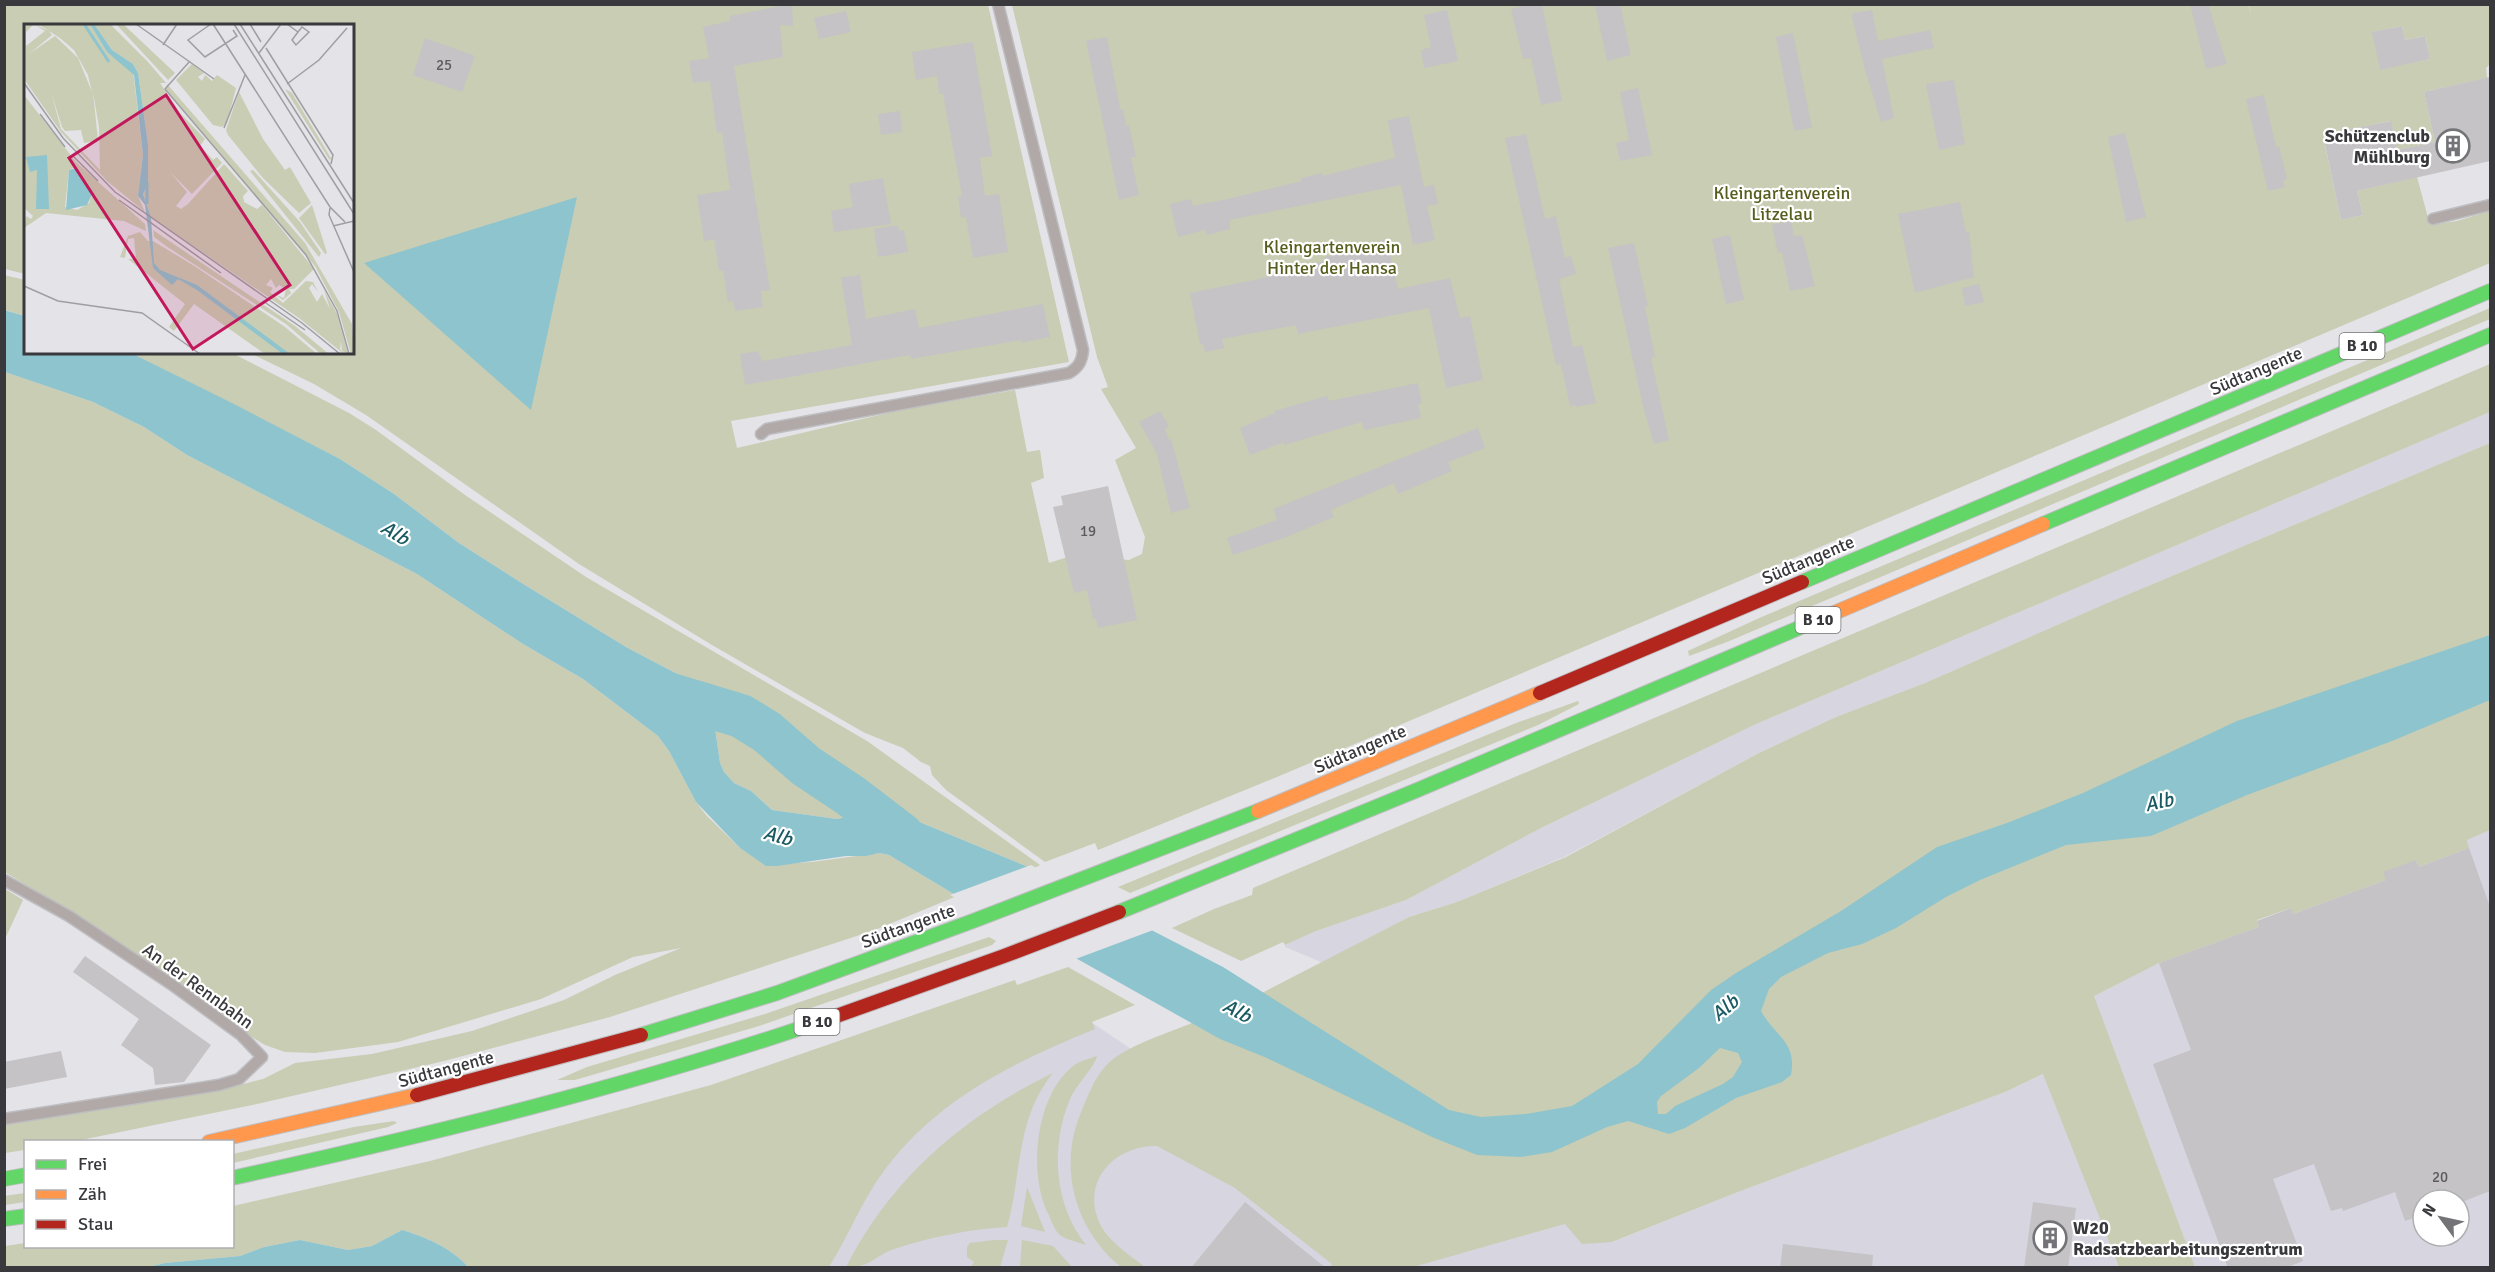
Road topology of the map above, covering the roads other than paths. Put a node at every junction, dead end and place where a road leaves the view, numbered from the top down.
1 (998, 4) edge
2 (2490, 205) edge
3 (2433, 219) dead end
4 (2490, 291) edge
5 (2490, 335) edge
6 (761, 434) dead end
7 (4, 880) edge
8 (4, 1119) edge
9 (218, 1140) edge
10 (24, 1176) edge
11 (234, 1178) edge
12 (4, 1179) edge
13 (24, 1216) edge
14 (4, 1219) edge

1 - 6 lane
2 - 3 lane
4 - 9 highway, Südtangente / B 10
5 - 11 highway, B 10
7 - 8 lane, An der Rennbahn
10 - 12 highway
13 - 14 highway

